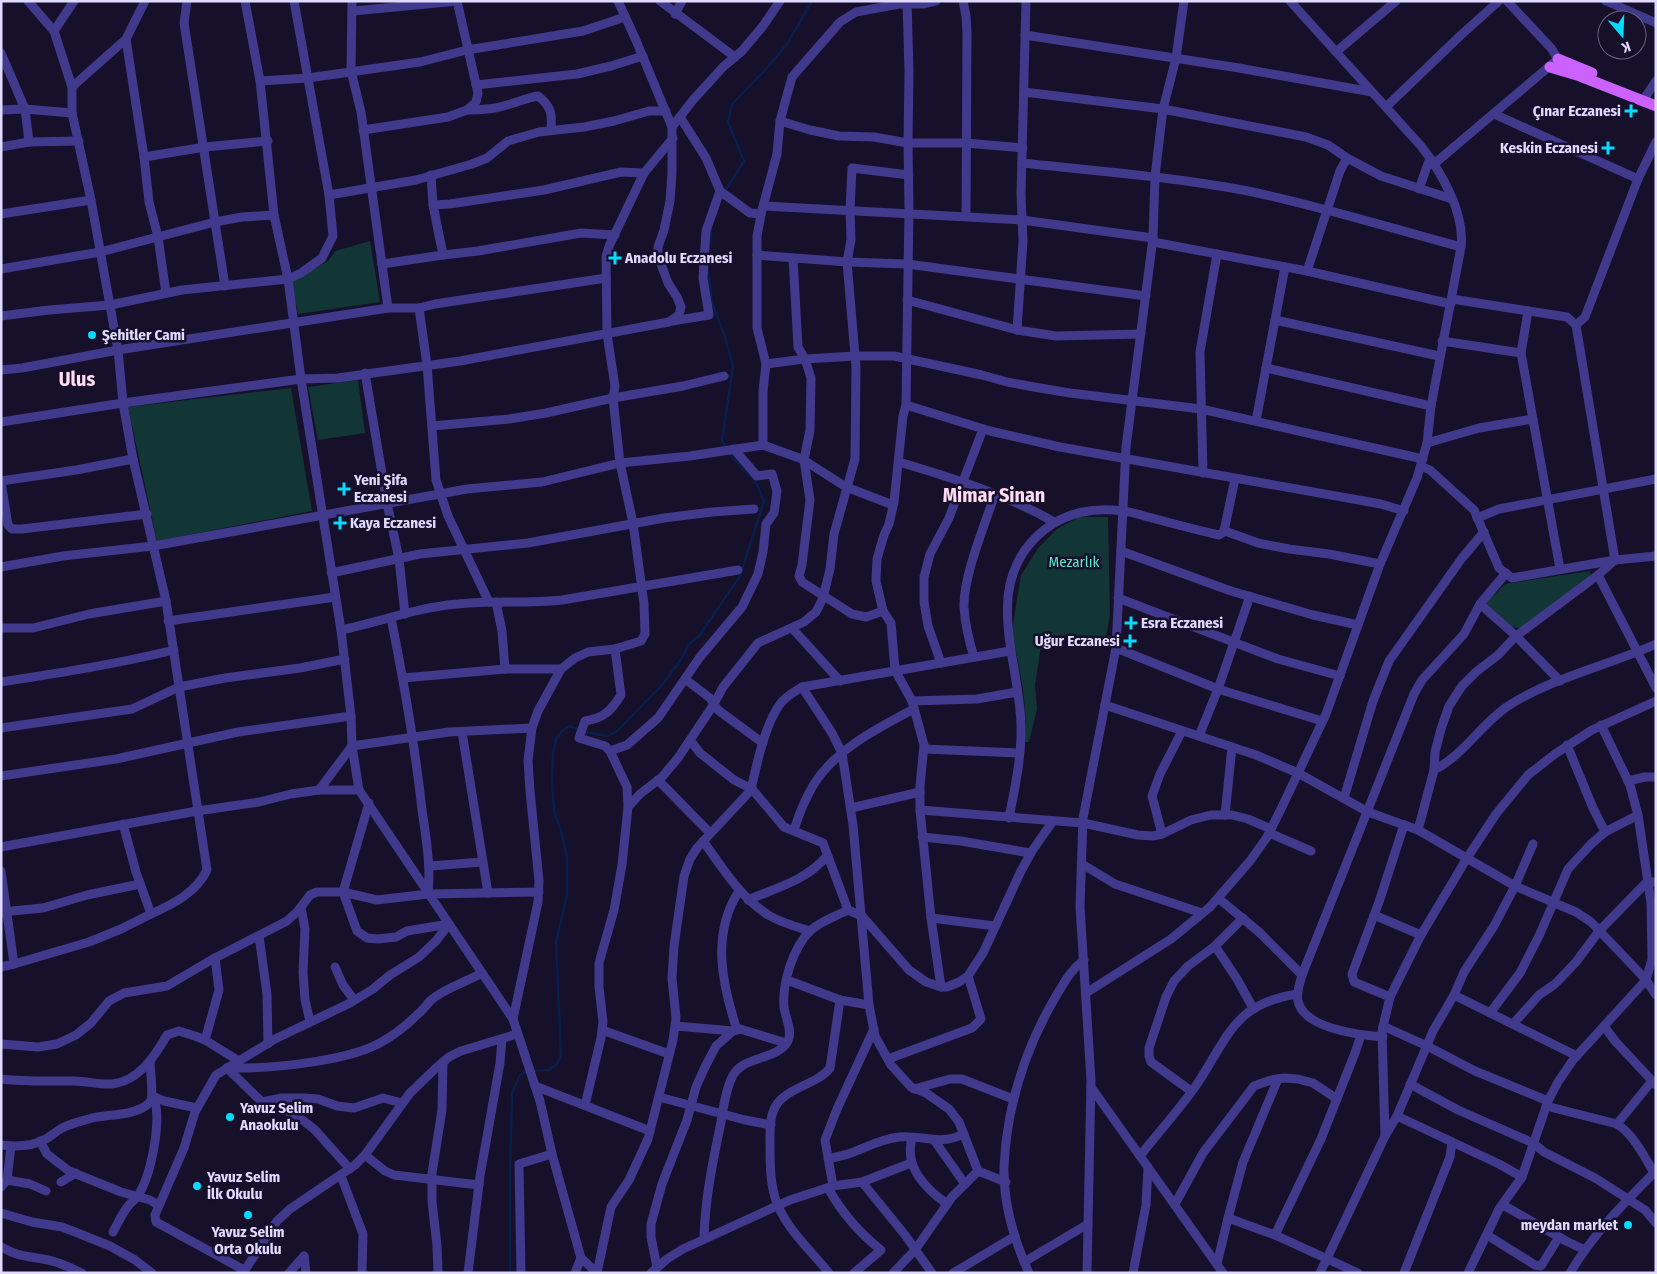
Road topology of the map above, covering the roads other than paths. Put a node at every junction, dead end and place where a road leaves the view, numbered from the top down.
1 (28, 1) edge
2 (74, 1) edge
3 (145, 1) edge
4 (187, 1) edge
5 (245, 1) edge
6 (294, 1) edge
7 (457, 1) edge
8 (618, 1) edge
9 (660, 1) edge
10 (682, 1) edge
11 (780, 1) edge
12 (936, 1) edge
13 (963, 1) edge
14 (1026, 1) edge
15 (1184, 1) edge
16 (1290, 1) edge
17 (1396, 1) edge
18 (1499, 1) edge
19 (1507, 1) edge
20 (1606, 1) edge
21 (907, 2) edge
22 (352, 6) edge
23 (676, 14) junction
24 (625, 17) junction
25 (1656, 23) edge
26 (54, 31) junction
27 (1025, 35) junction
28 (126, 38) junction
29 (467, 50) junction
30 (1336, 52) junction
31 (1, 53) edge
32 (643, 56) junction
33 (735, 57) junction
34 (1176, 58) junction
35 (1558, 59) junction
36 (1550, 67) junction
37 (351, 71) junction
38 (308, 78) junction
39 (260, 81) junction
40 (1656, 81) edge
41 (476, 85) junction
42 (72, 87) junction
43 (1024, 92) junction
44 (1372, 92) junction
45 (1648, 99) edge
46 (1656, 106) edge
47 (1386, 107) junction
48 (25, 109) junction
49 (1163, 109) junction
50 (1, 110) edge
51 (467, 110) junction
52 (666, 111) junction
53 (72, 113) junction
54 (1494, 114) junction
55 (680, 117) junction
56 (780, 121) junction
57 (672, 128) junction
58 (363, 130) junction
59 (551, 130) junction
60 (672, 138) junction
61 (79, 141) junction
62 (268, 141) junction
63 (29, 142) junction
64 (1656, 142) edge
65 (908, 143) junction
66 (966, 143) junction
67 (1, 147) edge
68 (204, 147) junction
69 (1023, 148) junction
70 (144, 157) junction
71 (1347, 158) junction
72 (1432, 161) junction
73 (1022, 163) junction
74 (644, 173) junction
75 (431, 175) junction
76 (909, 175) junction
77 (1155, 176) junction
78 (1638, 179) junction
79 (371, 187) junction
80 (1419, 189) junction
81 (720, 191) junction
82 (329, 195) junction
83 (1452, 199) junction
84 (91, 200) junction
85 (433, 205) junction
86 (1328, 209) junction
87 (762, 210) junction
88 (850, 210) junction
89 (909, 212) junction
90 (1, 214) edge
91 (274, 215) junction
92 (966, 216) junction
93 (1022, 220) junction
94 (215, 222) junction
95 (615, 235) junction
96 (158, 237) junction
97 (1153, 240) junction
98 (1461, 246) junction
99 (100, 252) junction
100 (1217, 254) junction
101 (443, 255) junction
102 (757, 255) junction
103 (793, 258) junction
104 (847, 262) junction
105 (382, 264) junction
106 (908, 264) junction
107 (1285, 266) junction
108 (1, 269) edge
109 (1307, 271) junction
110 (606, 278) junction
111 (288, 279) junction
112 (1020, 279) junction
113 (225, 286) junction
114 (166, 293) junction
115 (1146, 296) junction
116 (907, 300) junction
117 (1451, 301) junction
118 (110, 304) junction
119 (388, 308) junction
120 (419, 308) junction
121 (1528, 311) junction
122 (1, 316) edge
123 (1275, 320) junction
124 (669, 322) junction
125 (293, 323) junction
126 (1576, 325) junction
127 (1017, 330) junction
128 (607, 334) junction
129 (1141, 334) junction
130 (1442, 341) junction
131 (118, 350) junction
132 (1521, 353) junction
133 (855, 356) junction
134 (1439, 356) junction
135 (805, 359) junction
136 (907, 360) junction
137 (766, 364) junction
138 (427, 365) junction
139 (1266, 368) junction
140 (1, 370) edge
141 (365, 374) junction
142 (724, 376) dead end
143 (301, 378) junction
144 (613, 398) junction
145 (1132, 399) junction
146 (124, 403) junction
147 (906, 405) junction
148 (1431, 406) junction
149 (1201, 409) junction
150 (1533, 419) junction
151 (1256, 421) junction
152 (1, 422) edge
153 (432, 426) junction
154 (983, 429) junction
155 (1428, 443) junction
156 (763, 445) junction
157 (734, 449) junction
158 (1126, 458) junction
159 (133, 459) junction
160 (804, 460) junction
161 (898, 462) junction
162 (1422, 462) junction
163 (620, 463) junction
164 (1203, 473) junction
165 (1235, 479) junction
166 (1656, 479) edge
167 (962, 481) junction
168 (1, 482) edge
169 (846, 487) junction
170 (1603, 489) junction
171 (440, 494) junction
172 (995, 494) junction
173 (1547, 499) junction
174 (387, 503) junction
175 (893, 506) junction
176 (754, 509) dead end
177 (1123, 511) junction
178 (1404, 511) junction
179 (146, 514) junction
180 (323, 516) junction
181 (1477, 518) junction
182 (1054, 522) junction
183 (633, 524) junction
184 (1224, 531) junction
185 (1484, 532) junction
186 (153, 546) junction
187 (464, 550) junction
188 (1121, 551) junction
189 (1656, 556) edge
190 (399, 559) junction
191 (1615, 560) junction
192 (1380, 564) junction
193 (1, 567) edge
194 (1560, 569) junction
195 (738, 570) dead end
196 (331, 573) junction
197 (1506, 573) junction
198 (1598, 575) junction
199 (642, 586) junction
200 (1250, 596) junction
201 (335, 597) junction
202 (823, 598) junction
203 (1118, 598) junction
204 (166, 601) junction
205 (492, 602) junction
206 (1480, 604) junction
207 (883, 611) junction
208 (405, 614) junction
209 (391, 618) junction
210 (168, 621) junction
211 (1358, 625) junction
212 (1, 628) edge
213 (792, 628) junction
214 (341, 630) junction
215 (1516, 636) junction
216 (1234, 643) junction
217 (1656, 644) edge
218 (1116, 648) junction
219 (615, 649) junction
220 (174, 650) junction
221 (1010, 651) junction
222 (1638, 652) junction
223 (974, 657) junction
224 (345, 659) junction
225 (942, 663) junction
226 (505, 669) junction
227 (561, 669) junction
228 (895, 670) junction
229 (1340, 676) junction
230 (403, 678) junction
231 (685, 679) junction
232 (840, 681) junction
233 (1560, 681) junction
234 (1, 682) edge
235 (179, 687) junction
236 (802, 687) junction
237 (1656, 688) edge
238 (1218, 689) junction
239 (1017, 692) junction
240 (1656, 700) edge
241 (714, 704) junction
242 (913, 705) junction
243 (1105, 705) junction
244 (351, 716) junction
245 (1322, 722) junction
246 (1601, 725) junction
247 (1, 728) edge
248 (532, 728) junction
249 (1182, 731) junction
250 (462, 732) junction
251 (1199, 736) junction
252 (412, 737) junction
253 (690, 740) junction
254 (763, 743) junction
255 (189, 744) junction
256 (1568, 745) junction
257 (352, 746) junction
258 (1232, 747) junction
259 (924, 749) junction
260 (610, 752) junction
261 (1020, 752) junction
262 (842, 753) junction
263 (1434, 770) junction
264 (1298, 773) junction
265 (1, 776) edge
266 (1656, 777) edge
267 (658, 780) junction
268 (1628, 781) junction
269 (752, 789) junction
270 (319, 790) junction
271 (359, 790) junction
272 (920, 792) junction
273 (1344, 798) junction
274 (369, 803) junction
275 (628, 807) junction
276 (851, 808) junction
277 (920, 810) junction
278 (197, 811) junction
279 (1368, 812) junction
280 (1225, 815) junction
281 (1638, 815) junction
282 (1009, 818) junction
283 (1054, 821) junction
284 (1083, 823) junction
285 (123, 824) junction
286 (1404, 825) junction
287 (794, 830) junction
288 (1418, 830) junction
289 (1270, 831) junction
290 (710, 832) junction
291 (1605, 832) junction
292 (1162, 834) junction
293 (922, 837) junction
294 (703, 841) junction
295 (1533, 844) dead end
296 (1, 847) edge
297 (1311, 851) dead end
298 (1030, 854) junction
299 (828, 856) junction
300 (1467, 858) junction
301 (483, 862) junction
302 (1082, 864) junction
303 (429, 866) junction
304 (1, 871) edge
305 (1652, 882) edge
306 (140, 884) junction
307 (1515, 886) junction
308 (739, 891) junction
309 (343, 892) junction
310 (538, 892) junction
311 (488, 893) junction
312 (428, 894) junction
313 (1218, 898) junction
314 (748, 900) junction
315 (1554, 903) junction
316 (301, 907) junction
317 (848, 910) junction
318 (4, 912) edge
319 (1202, 913) junction
320 (151, 914) junction
321 (1374, 915) junction
322 (862, 916) junction
323 (931, 918) junction
324 (1243, 918) junction
325 (449, 924) junction
326 (995, 926) junction
327 (810, 931) junction
328 (1599, 931) junction
329 (1421, 935) junction
330 (259, 936) junction
331 (1215, 946) junction
332 (215, 958) junction
333 (1084, 960) junction
334 (14, 964) junction
335 (1, 967) edge
336 (335, 967) dead end
337 (482, 973) junction
338 (1302, 975) junction
339 (968, 976) junction
340 (788, 980) junction
341 (1646, 980) junction
342 (941, 987) junction
343 (1086, 993) junction
344 (1297, 994) junction
345 (1454, 995) junction
346 (1656, 995) edge
347 (1390, 997) junction
348 (354, 1000) junction
349 (840, 1000) junction
350 (870, 1005) junction
351 (1253, 1008) junction
352 (1490, 1013) junction
353 (513, 1019) junction
354 (310, 1021) junction
355 (1513, 1024) junction
356 (676, 1026) junction
357 (1383, 1026) junction
358 (1604, 1026) junction
359 (874, 1029) junction
360 (602, 1030) junction
361 (735, 1030) junction
362 (517, 1034) junction
363 (1361, 1035) junction
364 (1383, 1037) junction
365 (502, 1039) junction
366 (205, 1040) junction
367 (786, 1043) junction
368 (1, 1044) edge
369 (268, 1044) junction
370 (1427, 1046) junction
371 (669, 1054) junction
372 (1577, 1056) junction
373 (888, 1059) junction
374 (150, 1060) junction
375 (239, 1061) junction
376 (443, 1062) junction
377 (227, 1068) junction
378 (1, 1079) edge
379 (1278, 1079) junction
380 (1654, 1083) edge
381 (1410, 1084) junction
382 (535, 1086) junction
383 (1091, 1087) junction
384 (914, 1089) junction
385 (1192, 1091) junction
386 (153, 1096) junction
387 (659, 1096) junction
388 (1014, 1099) junction
389 (1337, 1099) junction
390 (262, 1102) junction
391 (402, 1103) junction
392 (1547, 1103) junction
393 (691, 1104) junction
394 (585, 1105) junction
395 (197, 1108) junction
396 (722, 1114) junction
397 (1397, 1116) junction
398 (1617, 1124) junction
399 (771, 1125) junction
400 (650, 1131) junction
401 (964, 1134) junction
402 (1385, 1136) junction
403 (912, 1138) junction
404 (934, 1140) junction
405 (40, 1141) junction
406 (1452, 1142) junction
407 (1534, 1144) junction
408 (6, 1146) edge
409 (552, 1154) junction
410 (364, 1155) junction
411 (1140, 1156) junction
412 (828, 1159) junction
413 (911, 1163) junction
414 (1148, 1167) junction
415 (350, 1169) junction
416 (978, 1171) junction
417 (1655, 1172) edge
418 (76, 1173) junction
419 (341, 1176) junction
420 (1522, 1177) junction
421 (432, 1179) junction
422 (61, 1182) dead end
423 (862, 1182) junction
424 (1006, 1182) junction
425 (4, 1184) edge
426 (965, 1184) junction
427 (479, 1185) junction
428 (830, 1187) junction
429 (46, 1191) dead end
430 (137, 1198) junction
431 (1628, 1199) junction
432 (947, 1204) junction
433 (1175, 1204) junction
434 (1502, 1204) junction
435 (158, 1205) junction
436 (778, 1206) junction
437 (1, 1213) edge
438 (1228, 1218) junction
439 (1656, 1223) edge
440 (1088, 1224) junction
441 (113, 1232) dead end
442 (1275, 1235) junction
443 (1487, 1235) junction
444 (1015, 1236) junction
445 (1559, 1237) junction
446 (704, 1238) junction
447 (1, 1247) edge
448 (915, 1250) junction
449 (1585, 1250) junction
450 (581, 1258) junction
451 (1327, 1258) junction
452 (1024, 1262) junction
453 (1217, 1264) junction
454 (654, 1270) edge
455 (244, 1272) edge
456 (82, 1273) edge
457 (152, 1273) edge
458 (288, 1273) edge
459 (306, 1273) edge
460 (362, 1273) edge
461 (438, 1273) edge
462 (468, 1273) edge
463 (521, 1273) edge
464 (576, 1273) edge
465 (829, 1273) edge
466 (854, 1273) edge
467 (893, 1273) edge
468 (932, 1273) edge
469 (953, 1273) edge
470 (1029, 1273) edge
471 (1087, 1273) edge
472 (1134, 1273) edge
473 (1223, 1273) edge
474 (1320, 1273) edge
475 (1358, 1273) edge
476 (1404, 1273) edge
477 (1468, 1273) edge
478 (1570, 1273) edge

1 - 26 street
2 - 26 street
3 - 28 street
4 - 68 street
5 - 39 street
6 - 38 street
7 - 22 street
7 - 29 street
8 - 24 street
9 - 23 street
10 - 23 street
11 - 33 street
12 - 21 street
13 - 66 street
14 - 27 street
15 - 34 street
16 - 30 street
17 - 30 street
18 - 47 street
19 - 35 street
20 - 25 street
21 - 56 street
21 - 65 street
22 - 37 street
23 - 33 street
24 - 29 street
24 - 32 street
26 - 42 street
27 - 34 street
27 - 43 street
28 - 42 street
28 - 70 street
29 - 37 street
29 - 41 street
30 - 44 street
31 - 48 street
32 - 41 street
32 - 52 street
33 - 55 street
34 - 44 street
34 - 49 street
35 - 36 street
35 - 45 main road
36 - 45 main road
36 - 54 street
37 - 38 street
37 - 58 street
38 - 39 street
38 - 82 street
39 - 62 street
40 - 45 street
41 - 51 street
42 - 53 street
43 - 49 street
43 - 69 street
44 - 47 street
45 - 46 main road
47 - 72 street
48 - 50 street
48 - 53 street
48 - 63 street
49 - 71 street
49 - 77 street
51 - 58 street
51 - 59 street
52 - 57 street
52 - 59 street
53 - 61 street
54 - 72 street
54 - 78 street
55 - 57 street
55 - 81 street
56 - 65 street
56 - 87 street
57 - 60 street
58 - 79 street
59 - 75 street
60 - 74 street
60 - 124 street
61 - 63 street
61 - 84 street
62 - 68 street
62 - 91 street
63 - 67 street
64 - 78 street
65 - 66 street
65 - 76 street
66 - 69 street
66 - 92 street
68 - 70 street
68 - 94 street
69 - 73 street
70 - 96 street
71 - 80 street
71 - 86 street
72 - 80 street
72 - 83 street
73 - 77 street
73 - 93 street
74 - 85 street
74 - 95 street
75 - 79 street
75 - 85 street
76 - 88 street
76 - 89 street
77 - 86 street
77 - 97 street
78 - 126 street
79 - 82 street
79 - 105 street
80 - 83 street
81 - 87 street
81 - 124 street
82 - 111 street
83 - 98 street
84 - 90 street
84 - 99 street
85 - 101 street
86 - 98 street
86 - 109 street
87 - 88 street
87 - 102 street
88 - 89 street
88 - 104 street
89 - 92 street
89 - 106 street
91 - 94 street
91 - 111 street
92 - 93 street
93 - 97 street
93 - 112 street
94 - 96 street
94 - 113 street
95 - 101 street
95 - 110 street
96 - 99 street
96 - 114 street
97 - 100 street
97 - 115 street
98 - 117 street
99 - 108 street
99 - 118 street
100 - 107 street
100 - 149 street
101 - 105 street
102 - 103 street
102 - 137 street
103 - 104 street
103 - 135 street
104 - 106 street
104 - 133 street
105 - 119 street
106 - 112 street
106 - 116 street
107 - 109 street
107 - 123 street
109 - 117 street
110 - 120 street
110 - 128 street
111 - 113 street
111 - 125 street
112 - 115 street
112 - 127 street
113 - 114 street
114 - 118 street
115 - 129 street
116 - 127 street
116 - 136 street
117 - 121 street
117 - 130 street
118 - 122 street
118 - 131 street
119 - 120 street
119 - 125 street
120 - 138 street
121 - 126 street
121 - 132 street
123 - 134 street
123 - 139 street
124 - 128 street
125 - 131 street
125 - 143 street
126 - 170 street
127 - 129 street
128 - 138 street
128 - 144 street
129 - 145 street
130 - 132 street
130 - 134 street
131 - 140 street
131 - 146 street
132 - 150 street
133 - 135 street
133 - 136 street
133 - 169 street
134 - 148 street
135 - 137 street
135 - 160 street
136 - 145 street
136 - 147 street
137 - 156 street
138 - 141 street
138 - 153 street
139 - 148 street
139 - 151 street
141 - 143 street
141 - 174 street
142 - 144 street
143 - 146 street
143 - 180 street
144 - 153 street
144 - 163 street
145 - 149 street
145 - 158 street
146 - 152 street
146 - 159 street
147 - 154 street
147 - 161 street
148 - 155 street
149 - 151 street
149 - 164 street
150 - 155 street
150 - 173 street
151 - 162 street
153 - 171 street
154 - 158 street
154 - 167 street
155 - 162 street
156 - 157 street
156 - 160 street
157 - 163 street
157 - 231 street
158 - 164 street
158 - 177 street
159 - 168 street
159 - 179 street
160 - 169 street
160 - 202 street
161 - 167 street
161 - 175 street
162 - 178 street
162 - 181 street
163 - 171 street
163 - 183 street
164 - 165 street
165 - 178 street
165 - 184 street
166 - 170 street
167 - 172 street
167 - 225 street
168 - 179 street
169 - 175 street
169 - 202 street
170 - 173 street
170 - 191 street
171 - 174 street
171 - 187 street
172 - 182 street
172 - 223 street
173 - 181 street
173 - 194 street
174 - 180 street
174 - 190 street
175 - 207 street
176 - 183 street
177 - 182 street
177 - 184 street
177 - 188 street
178 - 192 street
179 - 186 street
180 - 186 street
180 - 196 street
181 - 185 street
182 - 221 street
183 - 187 street
183 - 199 street
184 - 192 street
185 - 197 street
185 - 273 street
186 - 193 street
186 - 204 street
187 - 190 street
187 - 205 street
188 - 200 street
188 - 203 street
189 - 191 street
190 - 196 street
190 - 208 street
191 - 194 street
191 - 198 street
192 - 211 street
194 - 197 street
195 - 199 street
196 - 201 street
197 - 206 street
198 - 215 street
198 - 222 street
199 - 205 street
199 - 219 street
200 - 211 street
200 - 216 street
201 - 210 street
201 - 214 street
202 - 207 street
202 - 213 street
203 - 216 street
203 - 218 street
204 - 210 street
204 - 212 street
205 - 208 street
205 - 226 street
206 - 215 street
206 - 279 street
207 - 228 street
208 - 209 street
209 - 214 street
209 - 230 street
210 - 220 street
211 - 229 street
213 - 232 street
213 - 241 street
214 - 224 street
215 - 233 street
215 - 263 street
216 - 229 street
216 - 238 street
217 - 222 street
218 - 238 street
218 - 243 street
219 - 227 street
219 - 260 street
220 - 234 street
220 - 235 street
221 - 223 street
221 - 239 street
222 - 233 street
222 - 237 street
223 - 225 street
224 - 235 street
224 - 244 street
225 - 228 street
226 - 227 street
226 - 230 street
227 - 248 street
228 - 232 street
228 - 242 street
229 - 245 street
230 - 252 street
231 - 241 street
231 - 260 street
232 - 236 street
233 - 263 street
235 - 247 street
235 - 255 street
236 - 254 street
236 - 262 street
238 - 245 street
238 - 251 street
239 - 242 street
239 - 261 street
240 - 246 street
241 - 253 street
241 - 254 street
242 - 259 street
242 - 262 street
243 - 249 street
243 - 284 street
244 - 255 street
244 - 257 street
245 - 264 street
246 - 256 street
246 - 268 street
248 - 250 street
248 - 310 street
249 - 251 street
249 - 292 street
250 - 252 street
250 - 301 street
251 - 258 street
252 - 257 street
252 - 303 street
253 - 267 street
253 - 269 street
254 - 269 street
255 - 265 street
255 - 278 street
256 - 291 street
256 - 300 street
257 - 270 street
257 - 271 street
258 - 264 street
258 - 280 street
259 - 261 street
259 - 272 street
260 - 275 street
261 - 282 street
262 - 276 street
262 - 287 street
263 - 288 street
264 - 273 street
264 - 289 street
266 - 268 street
267 - 275 street
267 - 290 street
268 - 281 street
269 - 287 street
269 - 290 street
270 - 271 street
270 - 278 street
271 - 274 street
272 - 276 street
272 - 277 street
273 - 279 street
274 - 309 street
274 - 312 street
275 - 360 street
276 - 322 street
277 - 282 street
277 - 293 street
278 - 285 street
278 - 320 street
279 - 286 street
279 - 338 street
280 - 289 street
280 - 292 street
281 - 291 street
281 - 305 street
282 - 283 street
283 - 284 street
283 - 298 street
284 - 292 street
284 - 302 street
285 - 296 street
285 - 306 street
286 - 288 street
286 - 321 street
287 - 299 street
288 - 300 street
289 - 297 street
289 - 313 street
290 - 294 street
291 - 315 street
293 - 298 street
293 - 323 street
294 - 308 street
294 - 356 street
295 - 307 street
298 - 326 street
299 - 314 street
299 - 317 street
300 - 307 street
300 - 329 street
301 - 303 street
301 - 311 street
302 - 319 street
302 - 333 street
303 - 312 street
304 - 318 street
305 - 328 street
305 - 341 street
306 - 318 street
306 - 320 street
307 - 315 street
307 - 345 street
308 - 314 street
308 - 361 street
309 - 312 street
309 - 316 street
309 - 325 street
310 - 311 street
310 - 353 street
311 - 312 street
312 - 325 street
313 - 319 street
313 - 324 street
314 - 327 street
315 - 328 street
315 - 352 street
316 - 330 street
316 - 354 street
317 - 322 street
317 - 327 street
318 - 334 street
319 - 343 street
320 - 334 street
321 - 329 street
321 - 347 street
322 - 342 street
322 - 350 street
323 - 326 street
323 - 342 street
324 - 331 street
324 - 338 street
325 - 337 street
325 - 348 street
326 - 339 street
327 - 340 street
328 - 341 street
328 - 355 street
329 - 347 street
330 - 332 street
330 - 369 street
331 - 351 street
331 - 385 street
332 - 366 street
332 - 368 street
333 - 343 street
333 - 388 street
334 - 335 street
336 - 348 street
337 - 353 street
337 - 377 street
338 - 344 street
339 - 342 street
339 - 373 street
340 - 349 street
340 - 367 street
341 - 346 street
341 - 358 street
343 - 383 street
344 - 351 street
344 - 363 street
345 - 352 street
345 - 370 street
347 - 357 street
348 - 354 street
349 - 350 street
349 - 399 street
350 - 359 street
351 - 385 street
352 - 355 street
353 - 362 street
354 - 369 street
355 - 372 street
356 - 361 street
356 - 371 street
357 - 364 street
357 - 370 street
358 - 372 street
358 - 380 street
359 - 373 street
359 - 412 street
360 - 371 street
360 - 394 street
361 - 367 street
361 - 393 street
362 - 365 street
362 - 382 street
363 - 364 street
363 - 389 street
364 - 402 street
365 - 376 street
365 - 427 street
366 - 374 street
366 - 375 street
367 - 396 street
369 - 375 street
370 - 381 street
370 - 392 street
371 - 387 street
372 - 392 street
373 - 384 street
374 - 378 street
374 - 386 street
375 - 377 street
376 - 391 street
376 - 421 street
377 - 390 street
377 - 395 street
379 - 389 street
379 - 433 street
379 - 438 street
380 - 398 street
381 - 397 street
381 - 407 street
382 - 394 street
382 - 409 street
383 - 411 street
383 - 440 street
384 - 388 street
384 - 401 street
385 - 411 street
386 - 395 street
386 - 405 street
386 - 430 street
387 - 393 street
387 - 400 street
388 - 424 street
389 - 442 street
390 - 391 street
390 - 415 street
391 - 410 street
392 - 398 street
392 - 407 street
393 - 396 street
393 - 454 street
394 - 400 street
395 - 435 street
396 - 399 street
396 - 446 street
397 - 402 street
397 - 406 street
398 - 417 street
399 - 436 street
400 - 450 street
401 - 404 street
401 - 416 street
402 - 451 street
403 - 404 street
403 - 412 street
403 - 413 street
404 - 426 street
405 - 408 street
405 - 418 street
406 - 420 street
406 - 476 street
407 - 420 street
407 - 431 street
408 - 425 street
409 - 450 street
409 - 463 street
410 - 415 street
410 - 421 street
411 - 414 street
412 - 428 street
413 - 423 street
413 - 432 street
414 - 433 street
414 - 472 street
415 - 419 street
416 - 424 street
416 - 426 street
417 - 431 street
418 - 422 street
418 - 430 street
419 - 455 street
419 - 460 street
420 - 434 street
421 - 427 street
421 - 461 street
423 - 428 street
423 - 448 street
424 - 444 street
425 - 429 street
426 - 432 street
427 - 462 street
428 - 436 street
428 - 466 street
430 - 435 street
430 - 441 street
431 - 439 street
431 - 449 street
432 - 448 street
433 - 453 street
434 - 443 street
434 - 445 street
435 - 455 street
436 - 446 street
436 - 465 street
437 - 457 street
438 - 442 street
438 - 453 street
440 - 452 street
440 - 471 street
442 - 451 street
443 - 445 street
443 - 477 street
444 - 452 street
444 - 469 street
445 - 449 street
446 - 454 street
447 - 456 street
448 - 467 street
448 - 468 street
449 - 478 street
450 - 464 street
451 - 474 street
451 - 475 street
452 - 470 street
453 - 473 street
458 - 459 street

